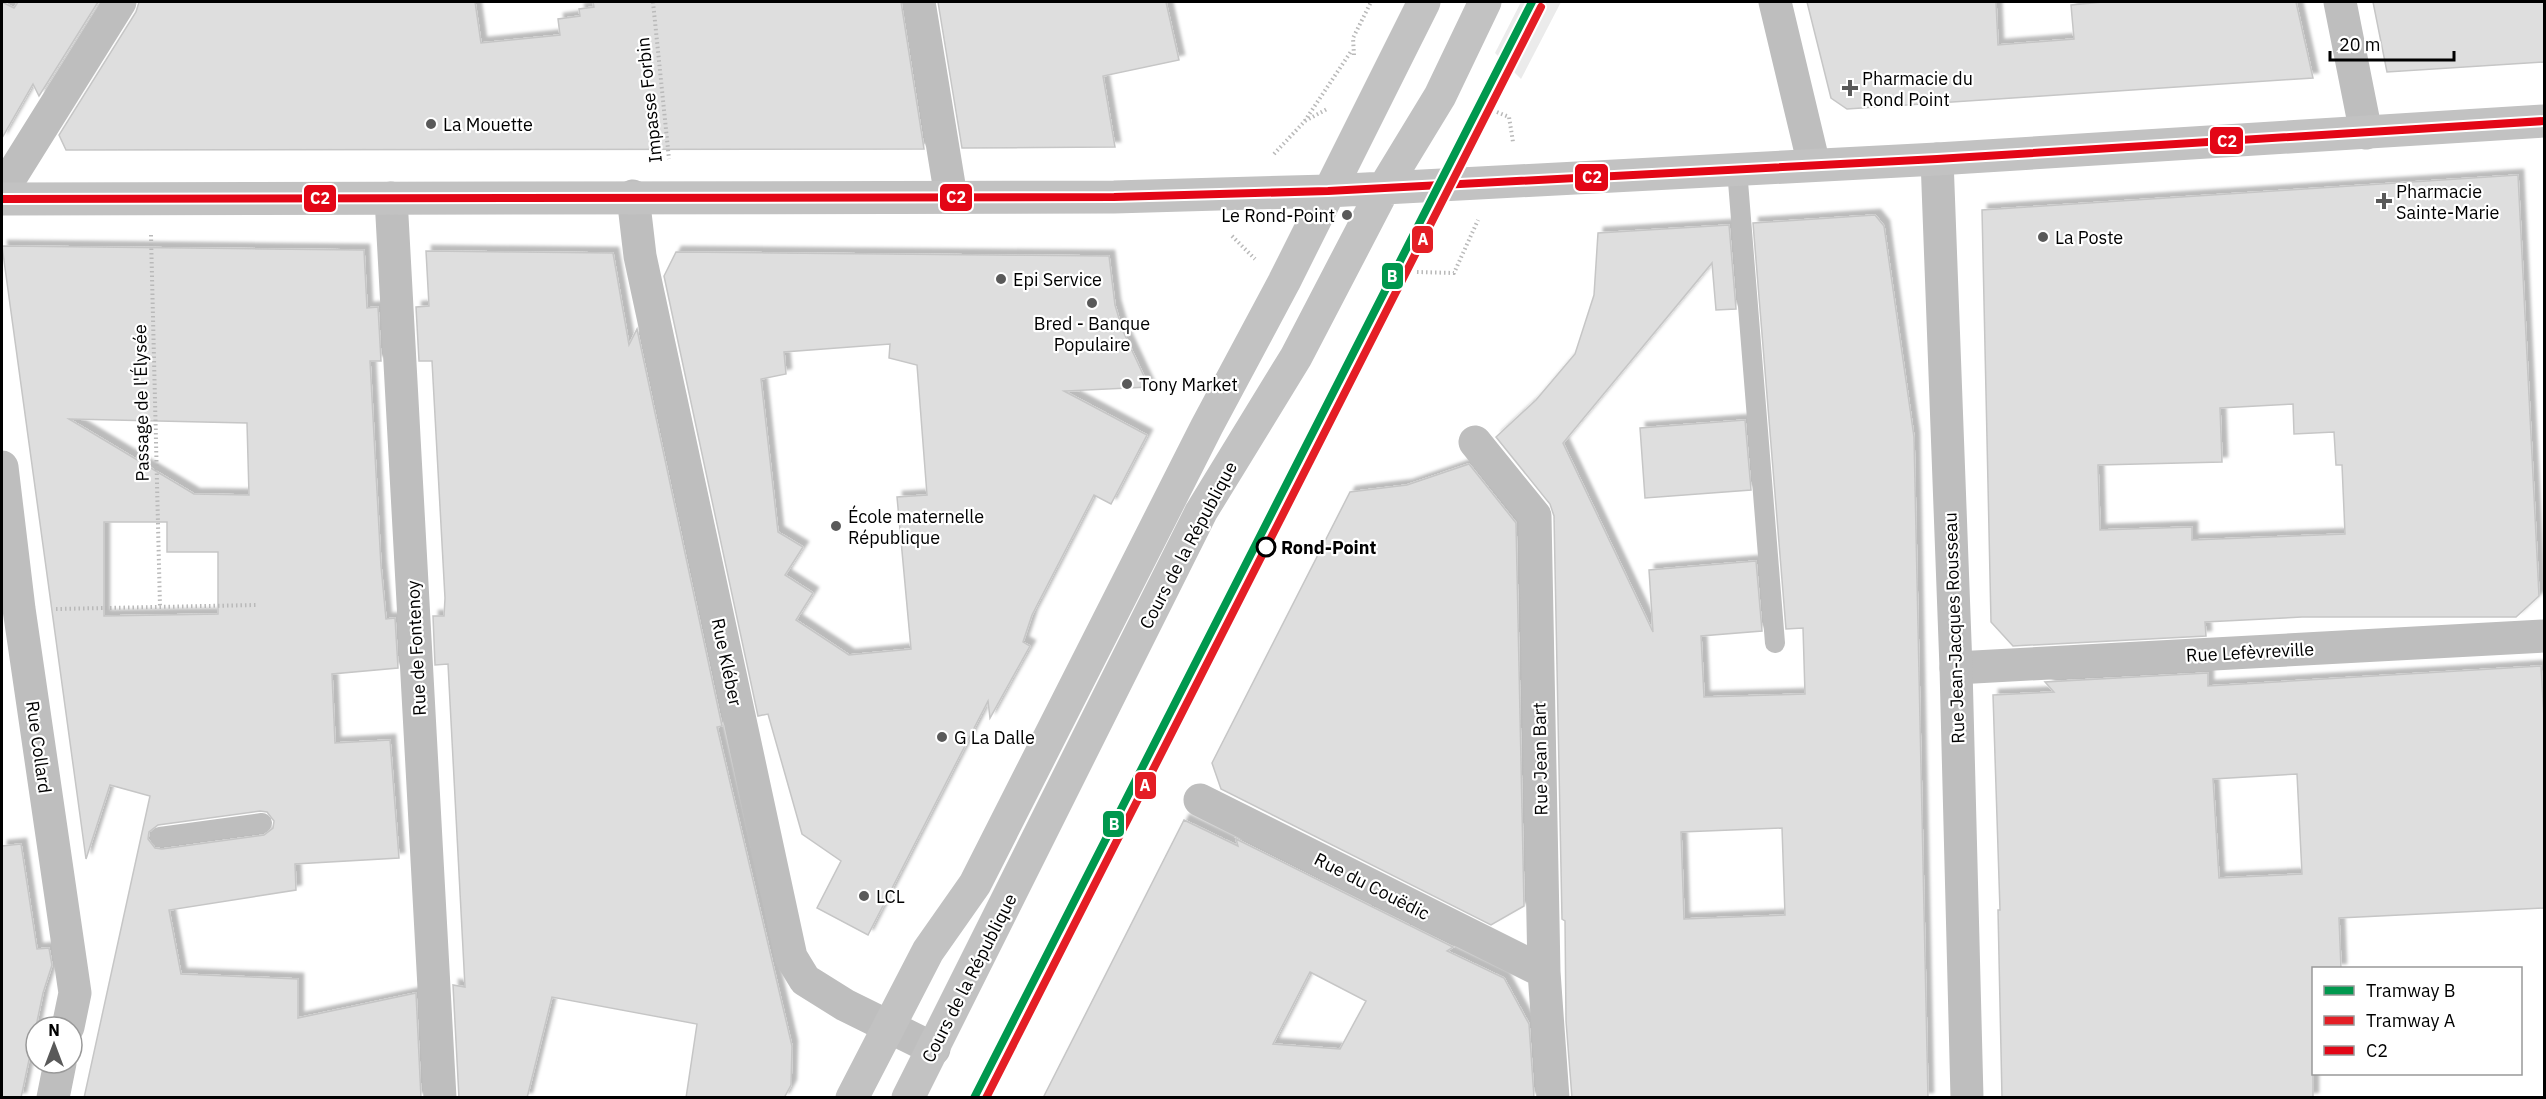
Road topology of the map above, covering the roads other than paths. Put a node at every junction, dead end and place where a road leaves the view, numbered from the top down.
1 (120, 2) edge
2 (919, 2) edge
3 (1424, 2) edge
4 (1485, 2) edge
5 (1775, 2) edge
6 (2340, 2) edge
7 (2544, 121) edge
8 (2366, 133) junction
9 (1937, 159) junction
10 (1814, 165) junction
11 (1737, 169) junction
12 (1384, 188) junction
13 (2, 191) edge
14 (1328, 191) junction
15 (633, 196) junction
16 (951, 197) junction
17 (391, 198) junction
18 (2, 199) edge
19 (1474, 442) dead end
20 (2, 467) edge
21 (2544, 636) edge
22 (1775, 643) dead end
23 (1956, 668) junction
24 (1200, 800) dead end
25 (262, 823) dead end
26 (160, 837) dead end
27 (1544, 972) junction
28 (70, 1015) edge
29 (889, 1027) junction
30 (934, 1049) junction
31 (58, 1075) edge
32 (53, 1098) edge
33 (440, 1098) edge
34 (852, 1098) edge
35 (908, 1098) edge
36 (1553, 1098) edge
37 (1967, 1098) edge

1 - 13 street
2 - 16 street
3 - 14 main road, Cours de la République
4 - 12 main road, Cours de la République
5 - 10 street
6 - 8 street
7 - 8 main road
8 - 9 main road
9 - 10 main road
9 - 23 street, Rue Jean-Jacques Rousseau
10 - 11 main road
11 - 12 main road
11 - 22 lane
12 - 14 main road
12 - 30 main road, Cours de la République
14 - 16 main road
14 - 29 main road, Cours de la République
15 - 16 main road
15 - 17 main road
15 - 29 street, Rue Kléber
17 - 18 main road
17 - 33 street, Rue de Fontenoy
19 - 27 street, Rue Jean Bart
20 - 28 street, Rue Collard
21 - 23 street, Rue Lefèvreville
23 - 37 street, Rue Jean-Jacques Rousseau
24 - 27 street, Rue du Couëdic
25 - 26 lane
27 - 36 street, Rue Jean Bart
29 - 30 street, Rue Kléber
29 - 34 main road, Cours de la République
30 - 35 main road, Cours de la République
31 - 32 street

